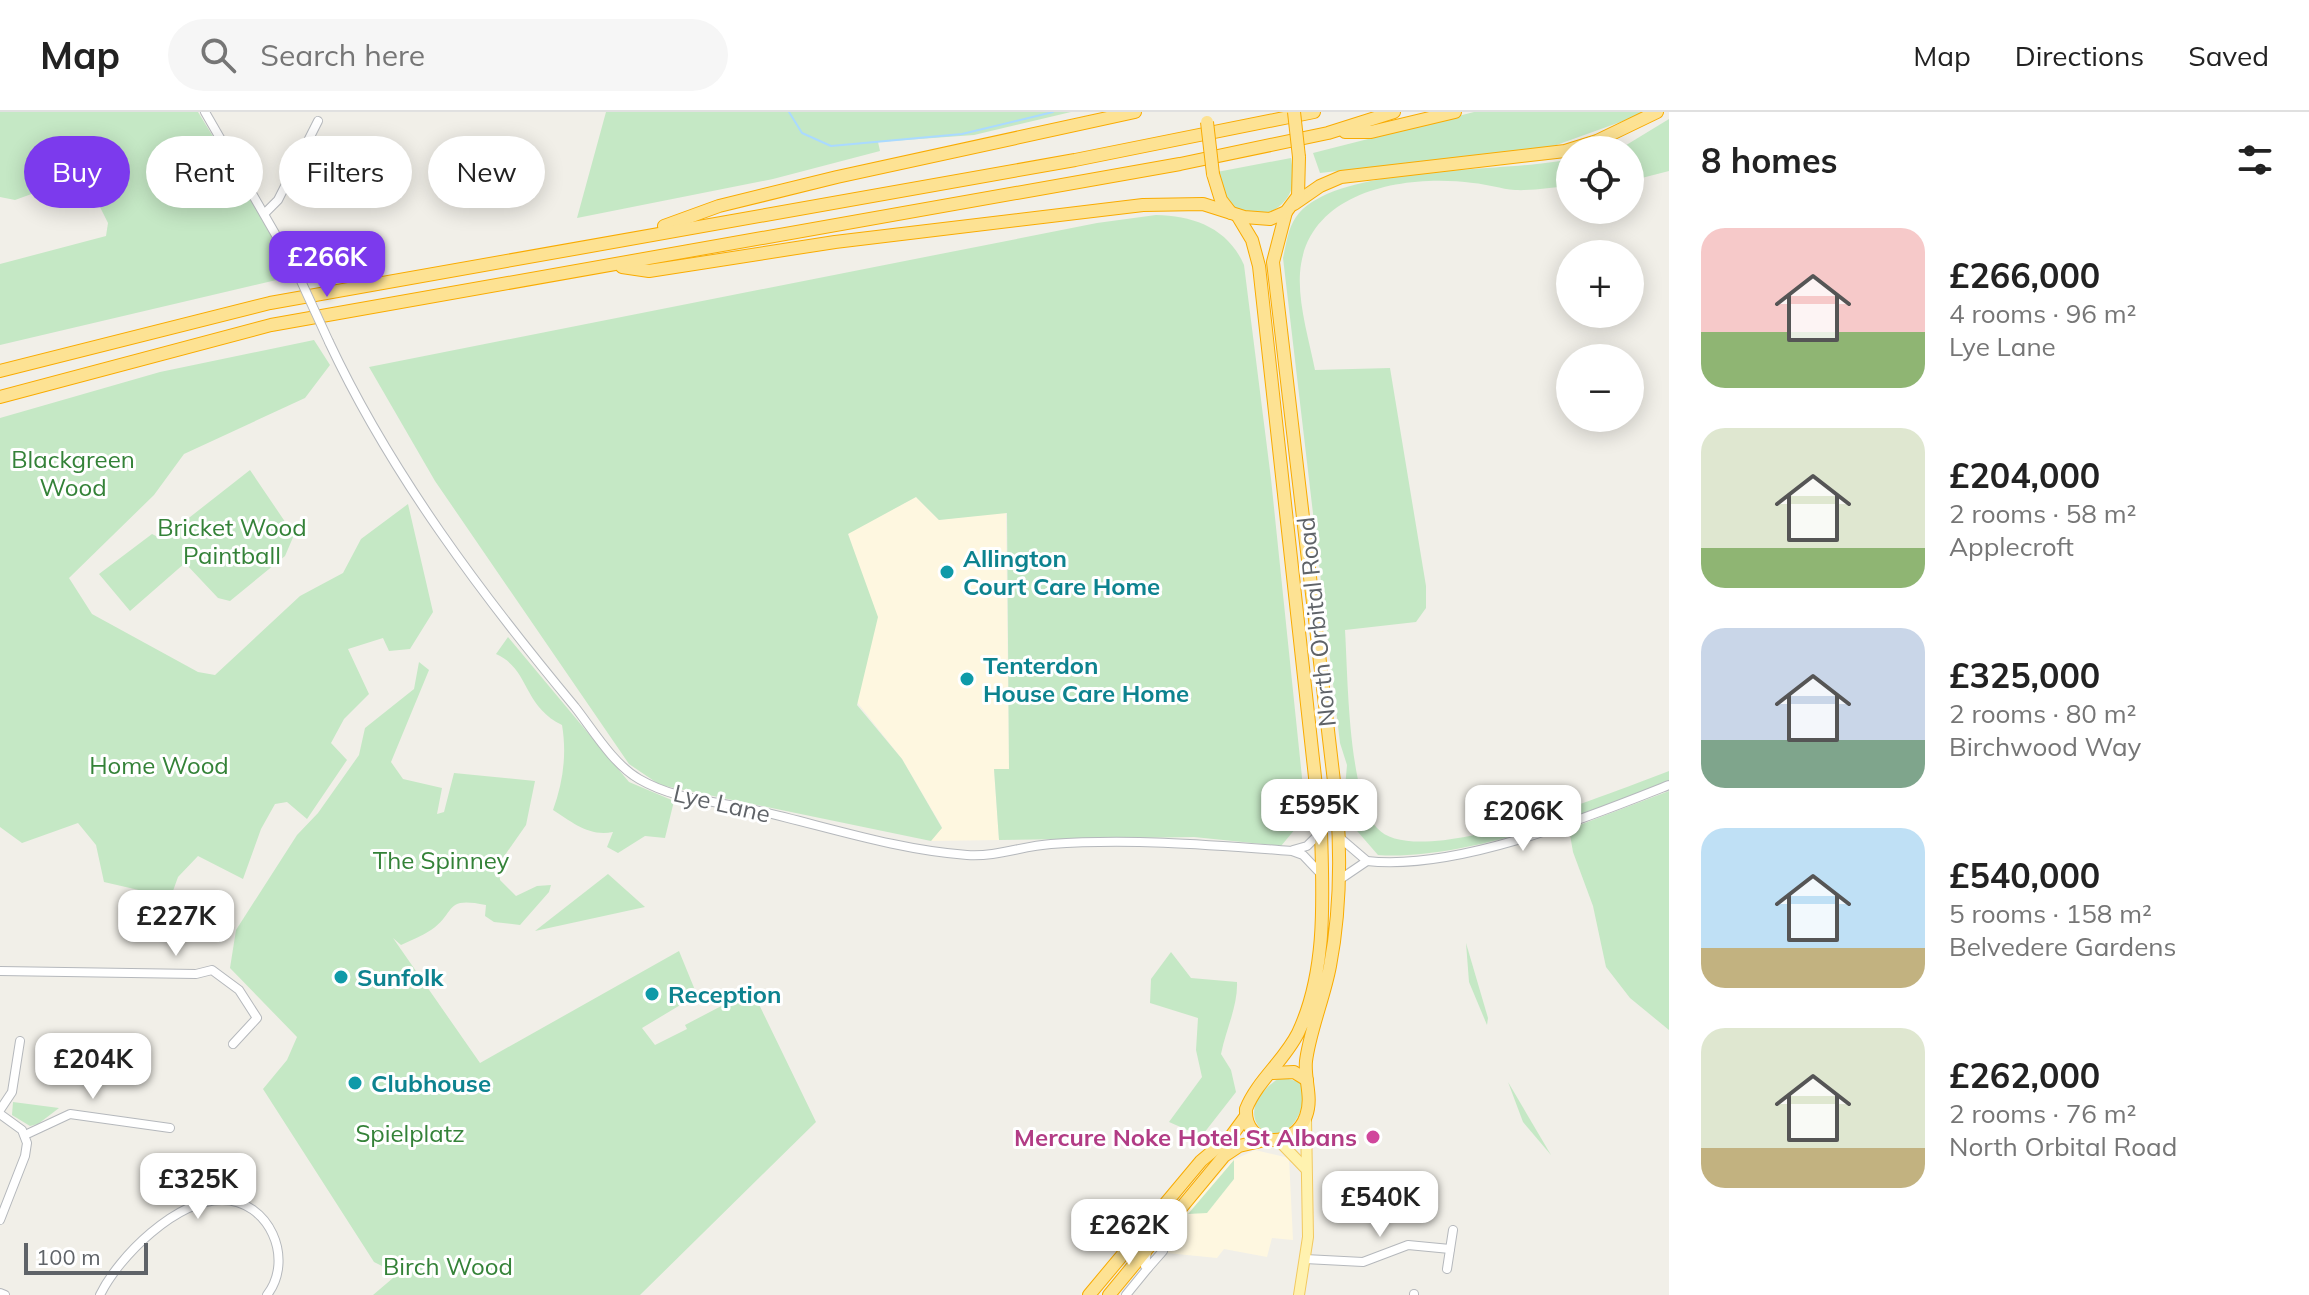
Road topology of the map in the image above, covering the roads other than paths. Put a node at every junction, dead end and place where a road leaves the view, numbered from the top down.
1 (205, 112) edge
2 (1135, 112) edge
3 (1294, 112) edge
4 (1314, 112) edge
5 (1394, 112) edge
6 (1455, 112) edge
7 (1657, 112) edge
8 (1207, 117) edge
9 (318, 121) dead end
10 (1328, 133) junction
11 (1290, 208) junction
12 (266, 212) junction
13 (1234, 214) junction
14 (641, 235) junction
15 (609, 266) junction
16 (0, 371) edge
17 (0, 397) edge
18 (1669, 785) edge
19 (1321, 832) junction
20 (1339, 837) junction
21 (1292, 851) junction
22 (1367, 861) junction
23 (1322, 875) junction
24 (1339, 880) junction
25 (0, 971) edge
26 (20, 1041) dead end
27 (233, 1044) dead end
28 (1273, 1073) junction
29 (1307, 1080) junction
30 (0, 1112) edge
31 (1246, 1116) junction
32 (1306, 1119) junction
33 (170, 1128) dead end
34 (25, 1135) junction
35 (1265, 1140) junction
36 (1279, 1141) junction
37 (1305, 1168) junction
38 (0, 1220) edge
39 (1453, 1230) dead end
40 (1148, 1247) junction
41 (1450, 1249) junction
42 (1163, 1251) dead end
43 (1305, 1259) junction
44 (1148, 1268) junction
45 (1447, 1269) dead end
46 (100, 1295) edge
47 (267, 1295) edge
48 (1089, 1295) edge
49 (1109, 1295) edge
50 (1126, 1295) edge
51 (1299, 1295) edge

1 - 12 street
2 - 14 highway
3 - 11 highway, North Orbital Road, bridge
4 - 14 highway
5 - 10 highway
6 - 10 highway
7 - 11 highway
8 - 13 highway, North Orbital Road, bridge
9 - 12 street
10 - 15 highway
11 - 13 highway
11 - 20 highway, North Orbital Road
12 - 21 street, Lye Lane, bridge
13 - 15 highway
13 - 19 highway, North Orbital Road
14 - 16 highway
15 - 17 highway
18 - 22 street
19 - 21 street
19 - 23 highway, North Orbital Road
20 - 22 street
20 - 24 highway, North Orbital Road
21 - 23 street
22 - 24 street
23 - 28 highway, North Orbital Road
24 - 29 highway, North Orbital Road
25 - 27 street
26 - 30 street
28 - 29 highway
28 - 31 highway
29 - 32 highway
30 - 34 street
31 - 35 highway
31 - 48 highway
32 - 36 highway
32 - 37 main road
33 - 34 street
34 - 38 street
35 - 36 highway
35 - 40 highway
36 - 37 main road
37 - 43 main road
39 - 41 street
40 - 44 street
40 - 49 highway
41 - 43 street
41 - 45 street
42 - 44 street
43 - 51 main road
44 - 50 street
46 - 47 street

